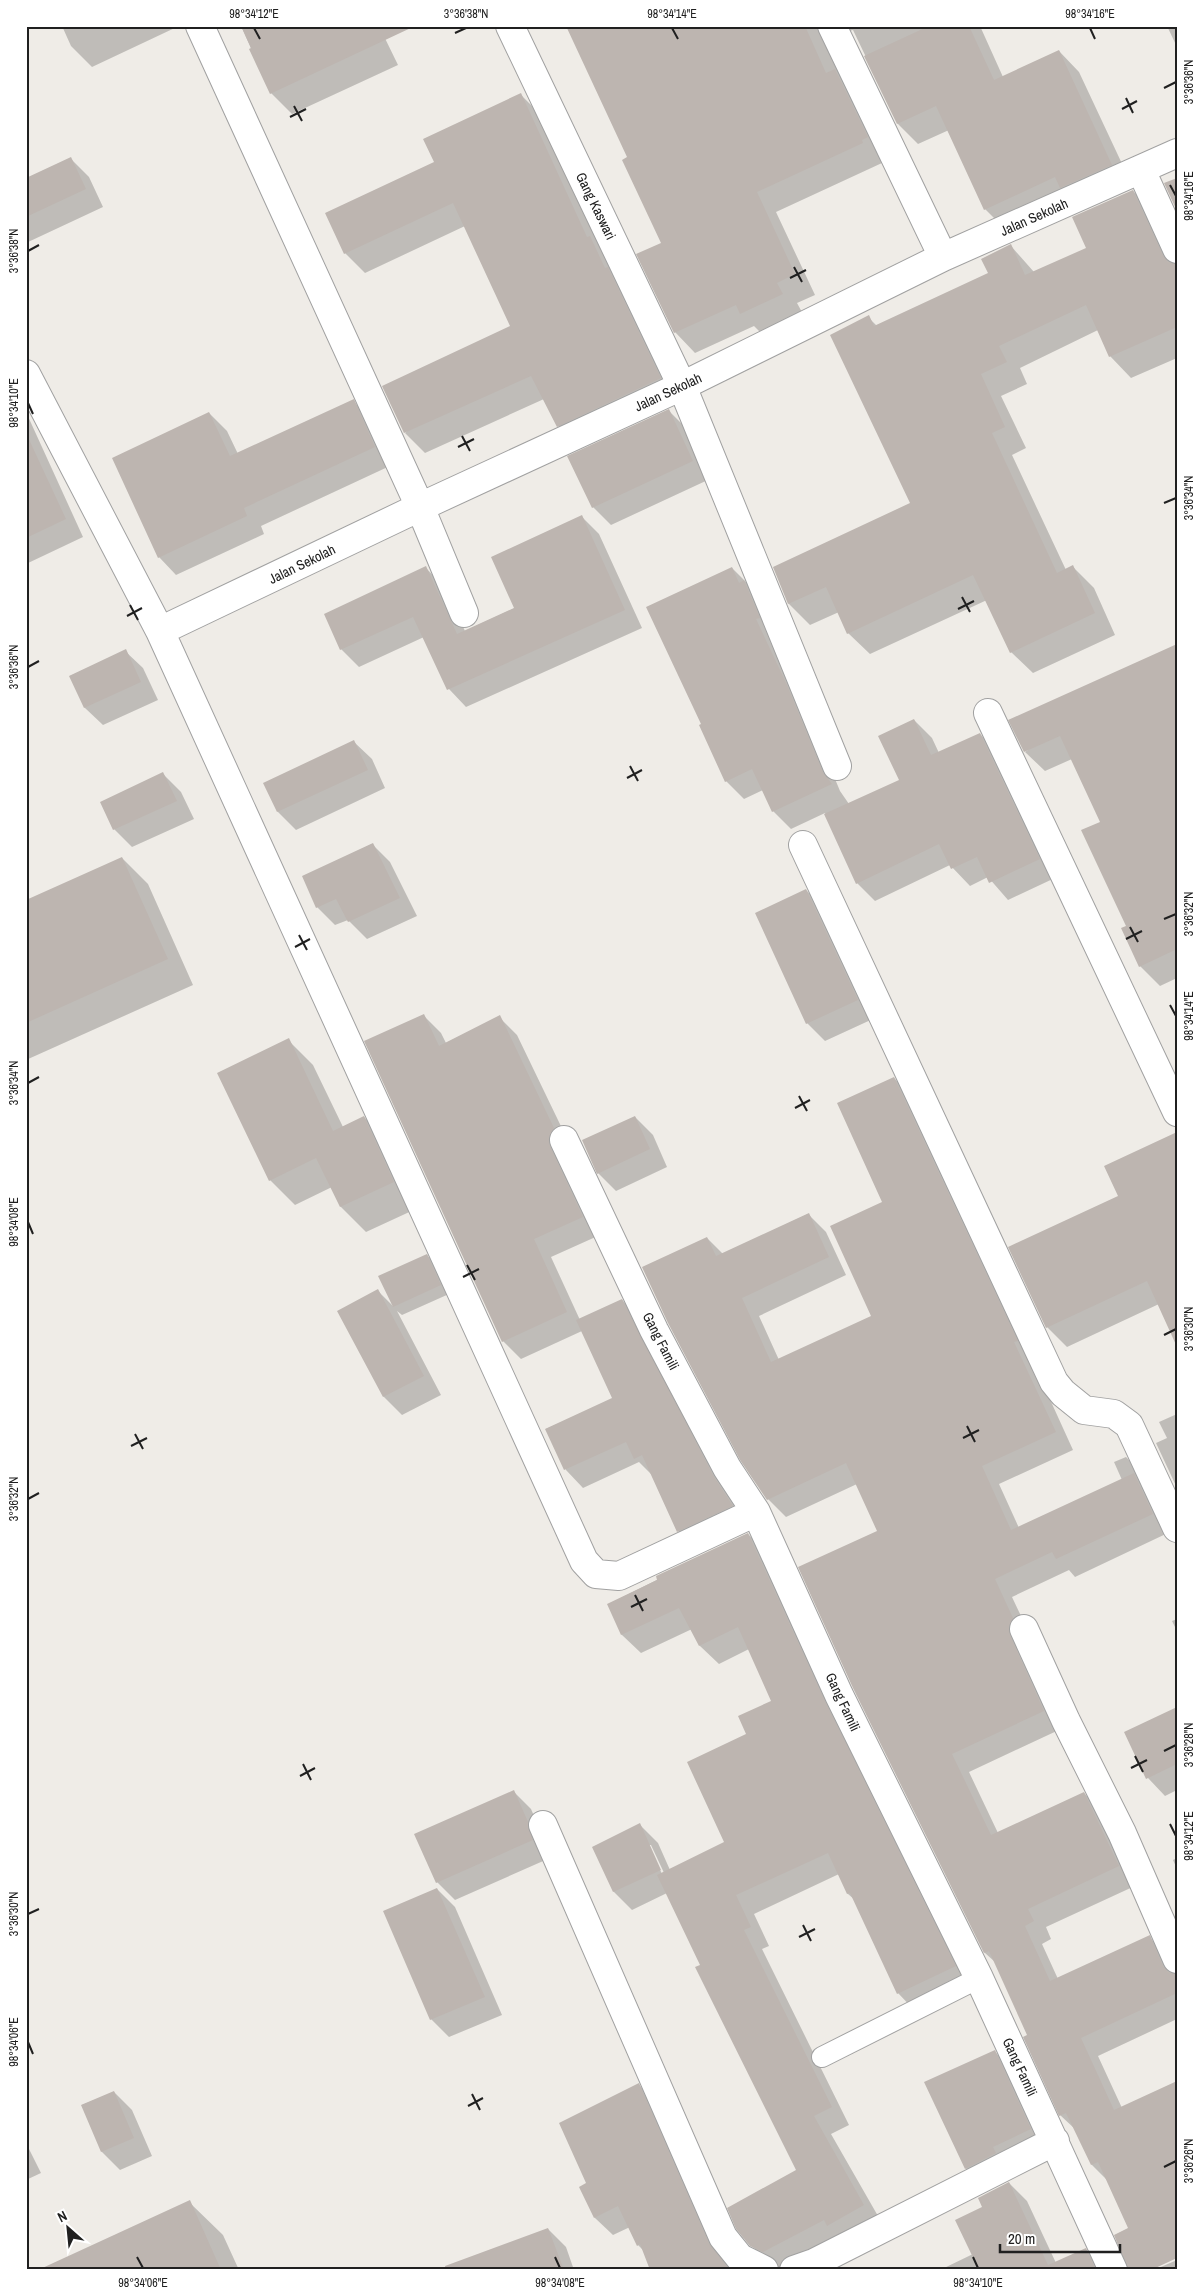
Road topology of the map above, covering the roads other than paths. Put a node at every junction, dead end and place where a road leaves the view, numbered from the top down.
1 (200, 26) edge
2 (510, 26) edge
3 (832, 26) edge
4 (1177, 153) edge
5 (1141, 170) junction
6 (1177, 248) edge
7 (943, 257) junction
8 (26, 374) edge
9 (682, 386) junction
10 (420, 506) junction
11 (464, 613) dead end
12 (160, 631) junction
13 (988, 712) dead end
14 (837, 766) dead end
15 (802, 845) dead end
16 (1177, 1112) edge
17 (564, 1140) dead end
18 (756, 1512) junction
19 (1177, 1528) edge
20 (1024, 1629) dead end
21 (544, 1825) dead end
22 (1177, 1959) edge
23 (979, 1978) junction
24 (822, 2057) dead end
25 (1055, 2141) junction
26 (764, 2270) edge
27 (794, 2270) edge
28 (1113, 2270) edge

1 - 10 street
2 - 9 street, Gang Kaswari
3 - 7 street
4 - 5 street, Jalan Sekolah
5 - 6 street
5 - 7 street, Jalan Sekolah
7 - 9 street, Jalan Sekolah
8 - 12 street
9 - 10 street, Jalan Sekolah
9 - 14 street, Gang Kaswari
10 - 11 street
10 - 12 street, Jalan Sekolah
12 - 18 street
13 - 16 street
15 - 19 street
17 - 18 street, Gang Famili
18 - 23 street, Gang Famili
20 - 22 street
21 - 26 street
23 - 24 lane
23 - 25 street, Gang Famili
25 - 27 street
25 - 28 street, Gang Famili

